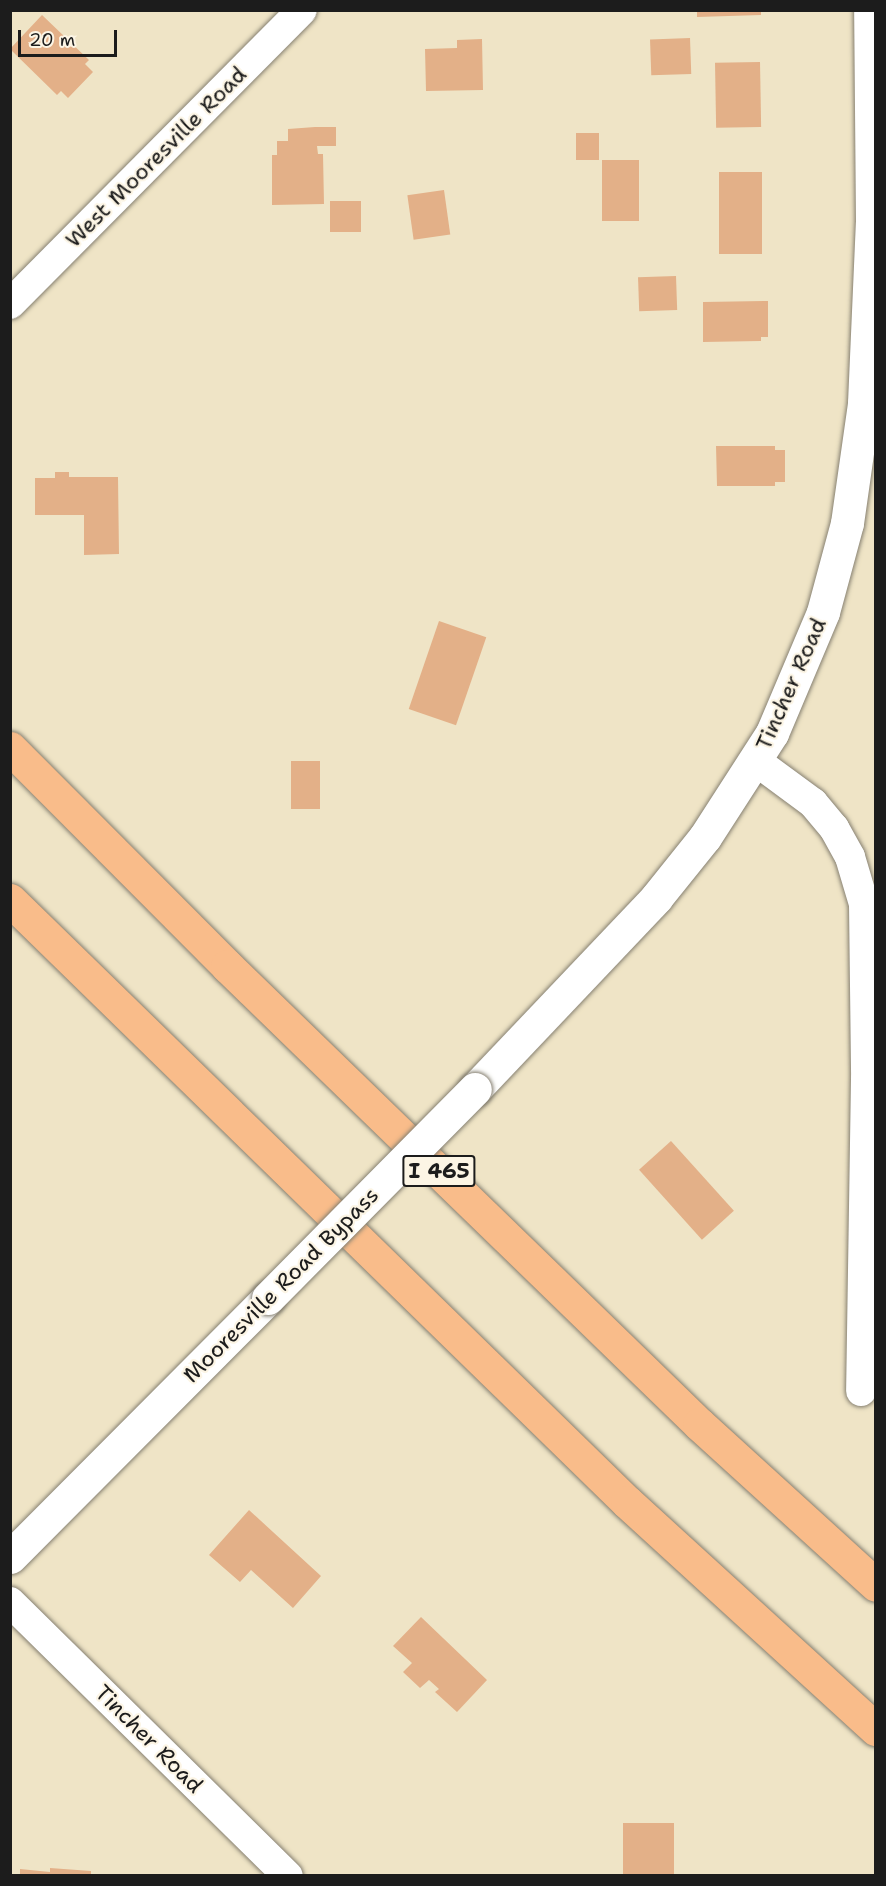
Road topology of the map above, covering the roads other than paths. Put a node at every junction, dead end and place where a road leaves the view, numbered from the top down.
1 (302, 10) edge
2 (870, 10) edge
3 (10, 304) edge
4 (10, 748) edge
5 (756, 761) junction
6 (10, 900) edge
7 (871, 1079) edge
8 (861, 1392) dead end
9 (10, 1557) edge
10 (876, 1585) edge
11 (10, 1602) edge
12 (876, 1729) edge
13 (288, 1875) edge

1 - 3 street, West Mooresville Road
2 - 5 street, Tincher Road
4 - 10 highway, I 465
5 - 7 street, Tincher Road
5 - 9 street, Mooresville Road Bypass, bridge
6 - 12 highway
7 - 8 street, Tincher Road
11 - 13 street, Tincher Road

